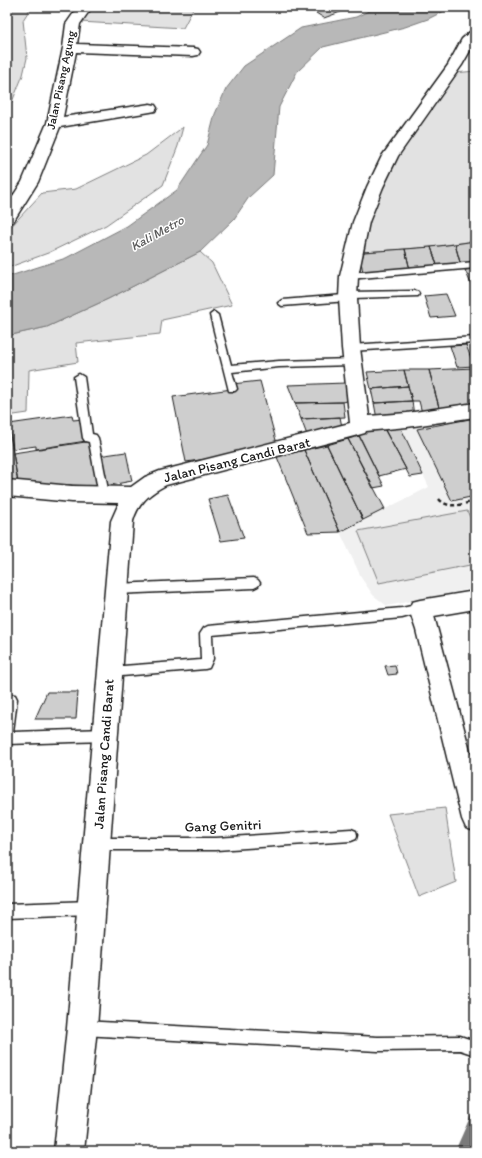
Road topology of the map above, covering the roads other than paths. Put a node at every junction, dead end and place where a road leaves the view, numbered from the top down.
1 (85, 7) edge
2 (475, 35) edge
3 (70, 48) junction
4 (193, 52) dead end
5 (150, 108) dead end
6 (54, 123) junction
7 (14, 199) edge
8 (7, 218) edge
9 (475, 265) edge
10 (349, 276) junction
11 (415, 294) dead end
12 (348, 297) junction
13 (282, 303) dead end
14 (214, 315) dead end
15 (475, 340) edge
16 (352, 355) junction
17 (227, 369) junction
18 (79, 377) dead end
19 (232, 389) dead end
20 (475, 410) edge
21 (360, 424) junction
22 (7, 488) edge
23 (104, 495) junction
24 (134, 495) junction
25 (254, 583) dead end
26 (116, 589) junction
27 (475, 600) edge
28 (420, 610) junction
29 (110, 672) junction
30 (7, 699) edge
31 (7, 732) edge
32 (106, 735) junction
33 (7, 738) edge
34 (475, 819) edge
35 (351, 835) dead end
36 (97, 844) junction
37 (92, 908) junction
38 (7, 911) edge
39 (82, 1028) junction
40 (471, 1046) edge
41 (69, 1151) edge

1 - 3 street, Jalan Pisang Agung
2 - 10 street
3 - 4 street
3 - 6 street, Jalan Pisang Agung
5 - 6 street
6 - 7 street, Jalan Pisang Agung
7 - 8 street, Jalan Pisang Agung
9 - 10 lane
10 - 12 street
11 - 12 lane
12 - 13 lane
12 - 16 street
14 - 17 lane
15 - 16 lane
16 - 17 lane
16 - 21 street
17 - 19 lane
18 - 23 lane
20 - 21 street
21 - 24 street, Jalan Pisang Candi Barat
22 - 23 street
23 - 24 street
24 - 26 street, Jalan Pisang Candi Barat
25 - 26 lane
26 - 29 street, Jalan Pisang Candi Barat
27 - 28 street
28 - 29 lane
28 - 34 street
29 - 32 street, Jalan Pisang Candi Barat
30 - 31 lane
32 - 33 lane
32 - 36 street, Jalan Pisang Candi Barat
35 - 36 lane, Gang Genitri
36 - 37 street, Jalan Pisang Candi Barat
37 - 38 lane
37 - 39 street, Jalan Pisang Candi Barat
39 - 40 lane
39 - 41 street, Jalan Pisang Candi Barat

